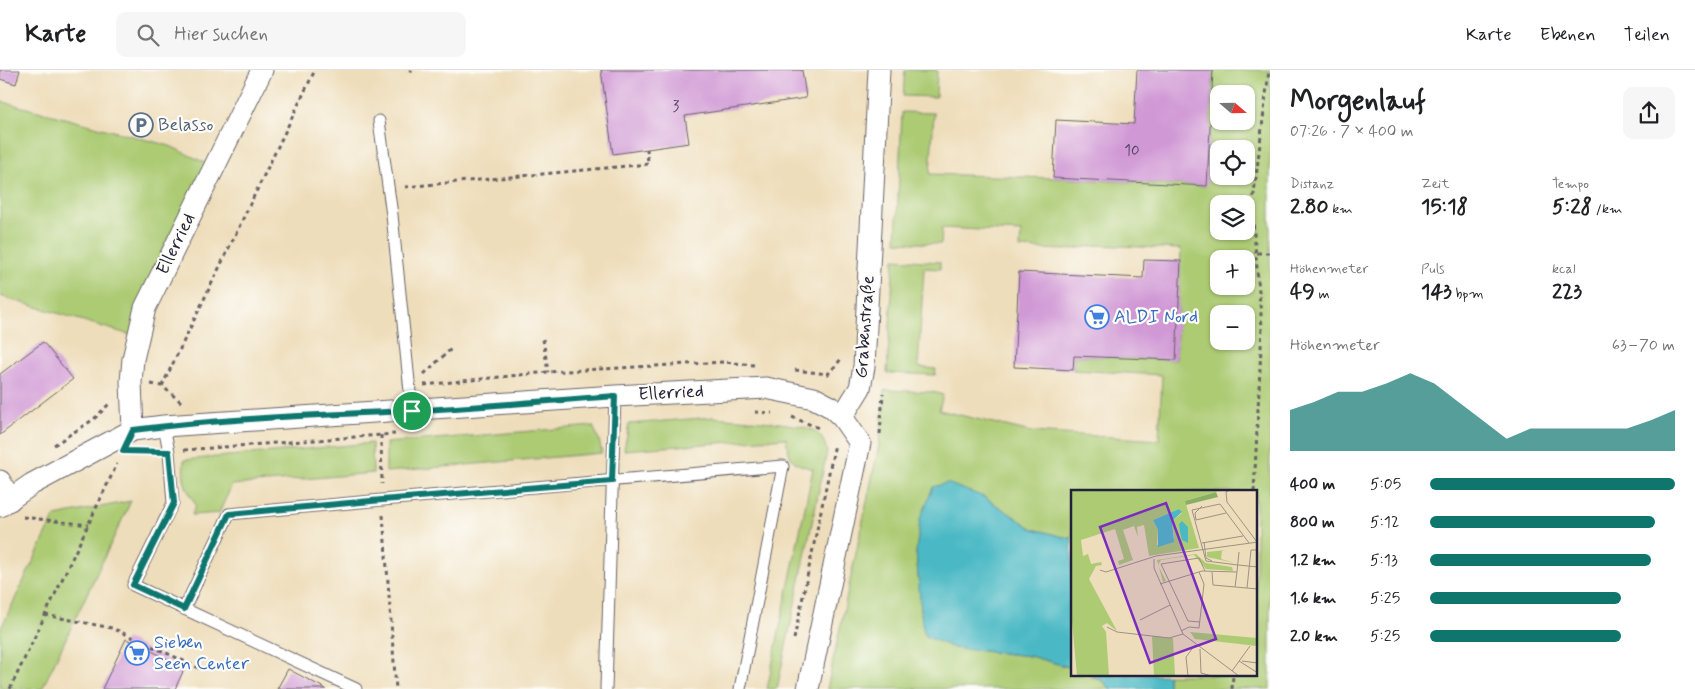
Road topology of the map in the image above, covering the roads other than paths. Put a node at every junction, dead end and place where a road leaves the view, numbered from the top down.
1 (262, 70) edge
2 (879, 70) edge
3 (379, 121) dead end
4 (615, 396) junction
5 (412, 411) junction
6 (842, 417) junction
7 (164, 426) junction
8 (133, 430) junction
9 (0, 481) edge
10 (612, 481) junction
11 (5, 503) edge
12 (184, 609) junction
13 (356, 689) edge
14 (606, 689) edge
15 (740, 689) edge
16 (808, 689) edge

1 - 8 street, Ellerried
2 - 6 street, Grabenstraße
3 - 5 lane
4 - 5 street, Ellerried
4 - 6 street, Ellerried
4 - 10 lane
5 - 7 street, Ellerried
6 - 16 street
7 - 8 street, Ellerried
7 - 12 lane
8 - 11 street, Ellerried
9 - 11 street, Ellerried
10 - 12 lane
10 - 14 lane
10 - 15 lane
12 - 13 lane

